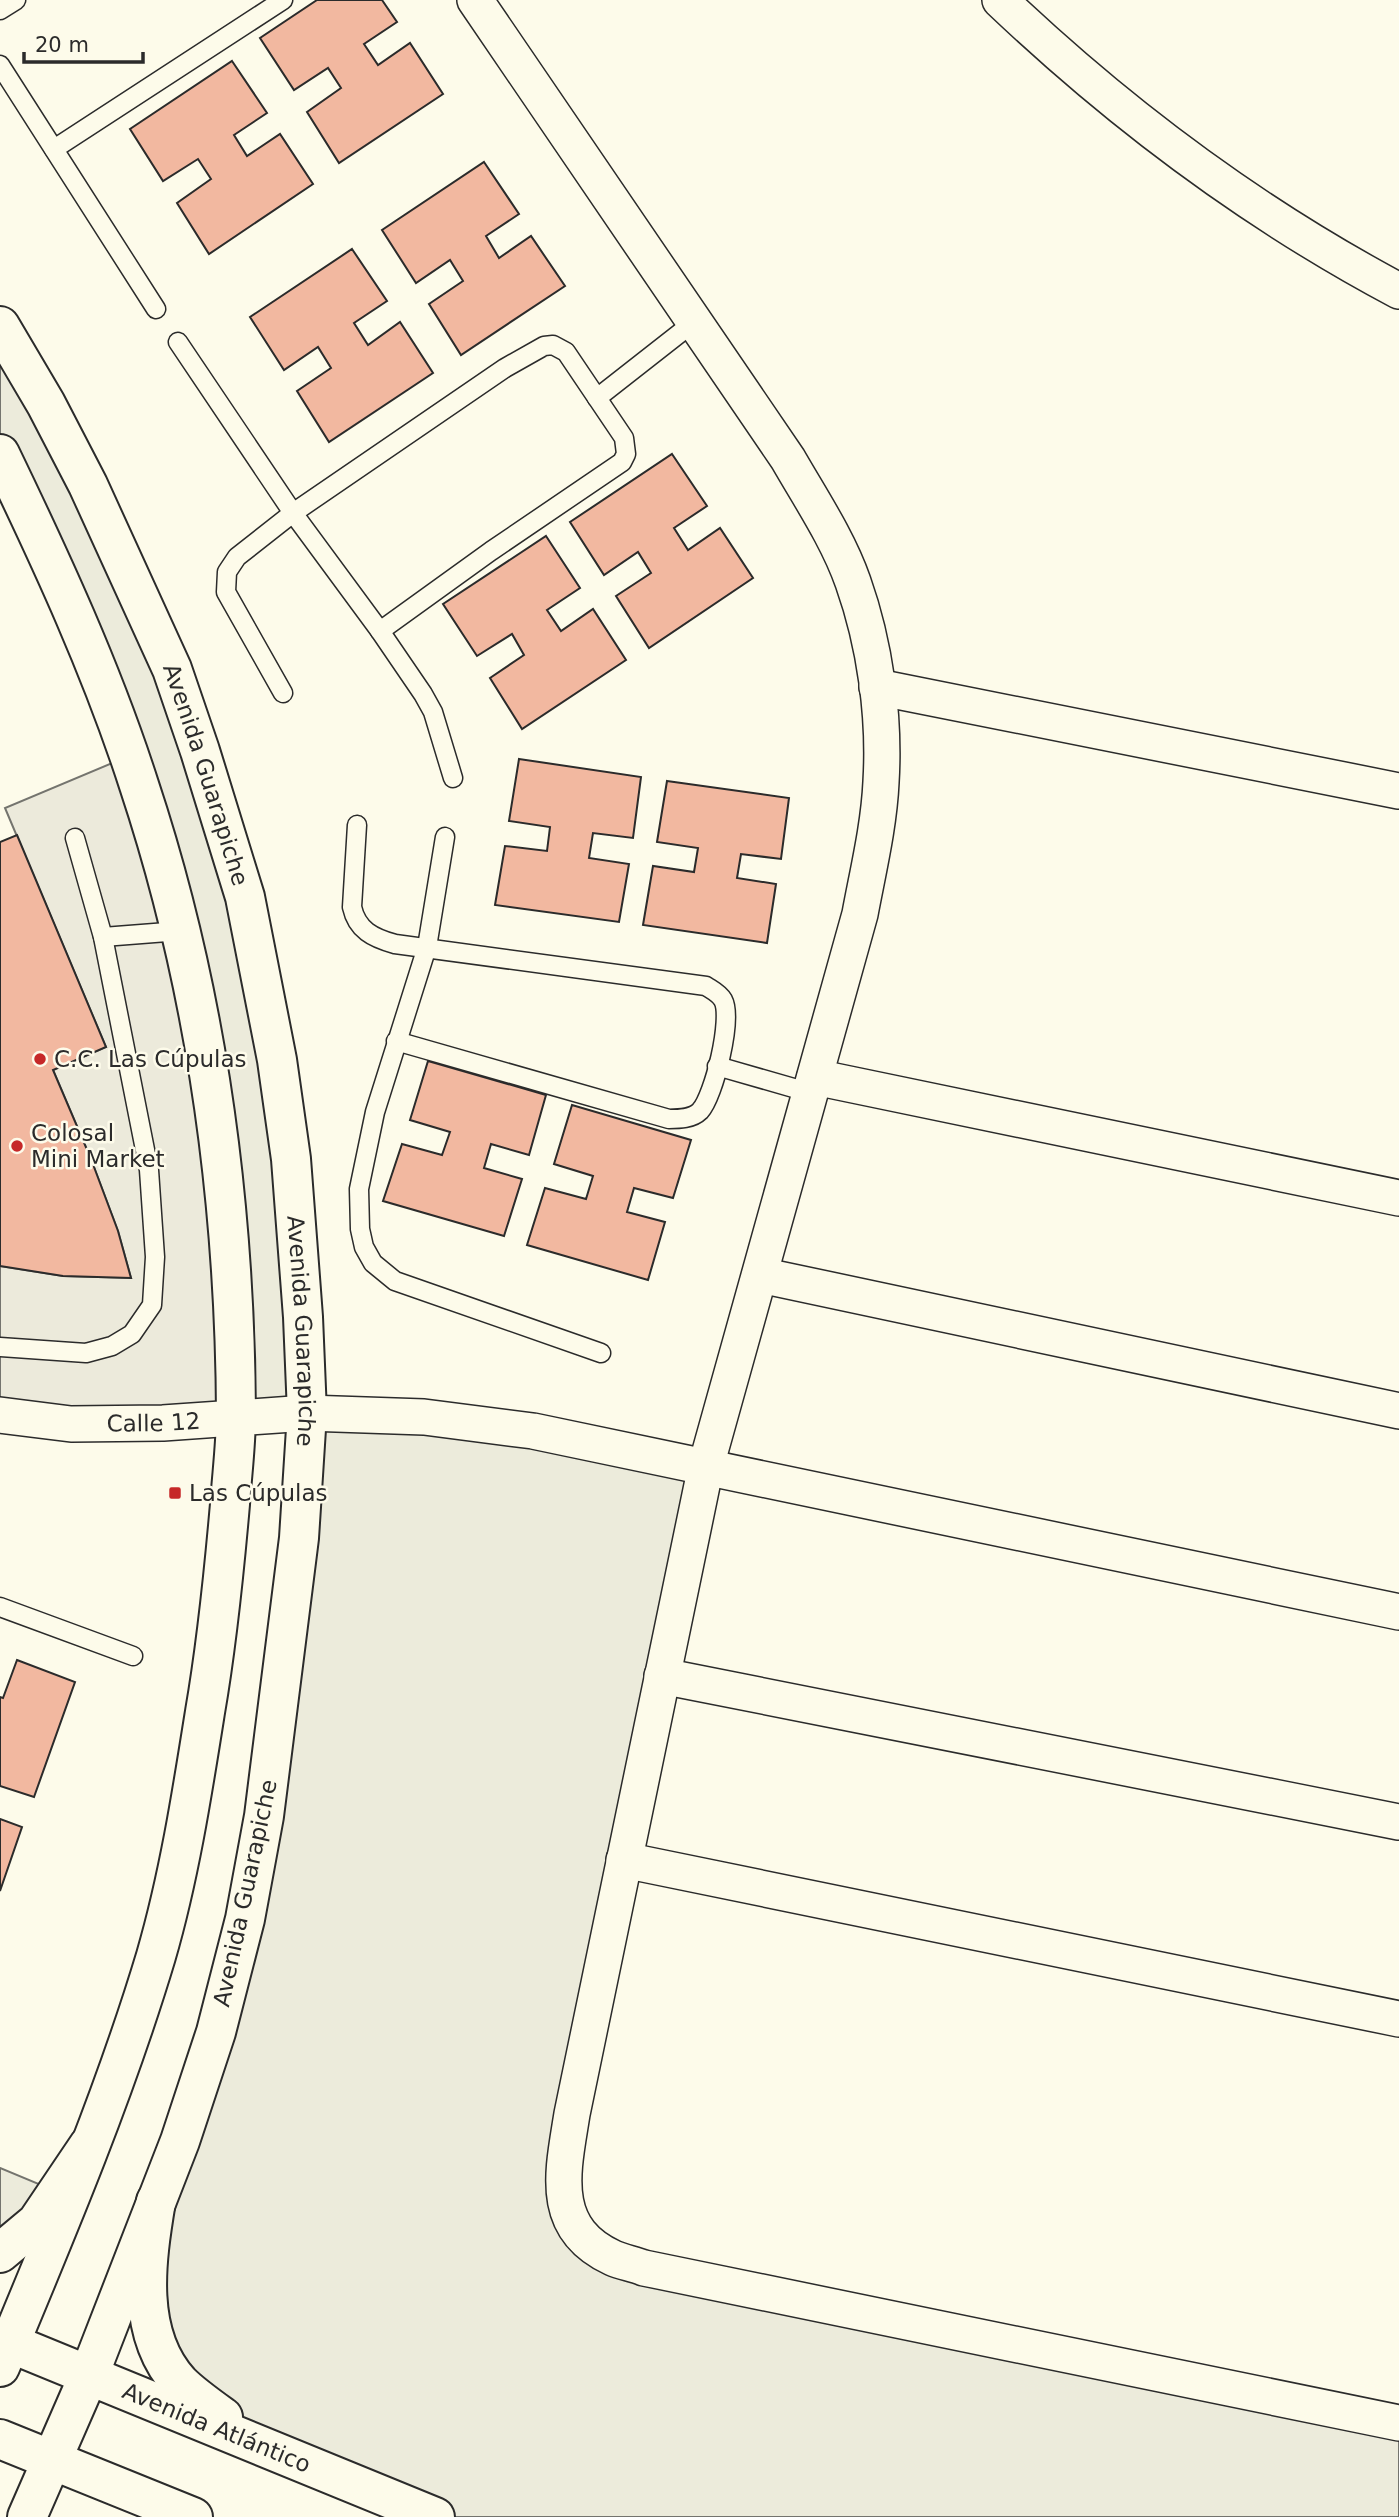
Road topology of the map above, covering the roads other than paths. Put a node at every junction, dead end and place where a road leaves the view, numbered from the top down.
1 (16, 0) edge
2 (283, 0) edge
3 (475, 0) edge
4 (1000, 0) edge
5 (0, 10) edge
6 (0, 65) edge
7 (54, 149) junction
8 (1399, 291) edge
9 (156, 309) dead end
10 (694, 322) junction
11 (0, 326) edge
12 (178, 342) dead end
13 (597, 398) junction
14 (0, 454) edge
15 (293, 513) junction
16 (380, 631) junction
17 (877, 687) junction
18 (283, 692) dead end
19 (453, 778) dead end
20 (1399, 791) edge
21 (357, 825) dead end
22 (445, 837) dead end
23 (75, 838) dead end
24 (180, 931) junction
25 (103, 937) junction
26 (427, 947) junction
27 (396, 1041) junction
28 (717, 1066) junction
29 (813, 1085) junction
30 (1399, 1198) edge
31 (760, 1275) junction
32 (0, 1348) edge
33 (601, 1353) dead end
34 (1399, 1411) edge
35 (307, 1413) junction
36 (0, 1415) edge
37 (236, 1418) junction
38 (706, 1466) junction
39 (0, 1608) edge
40 (1399, 1612) edge
41 (133, 1656) dead end
42 (662, 1676) junction
43 (1399, 1822) edge
44 (624, 1860) junction
45 (1399, 2019) edge
46 (89, 2145) junction
47 (156, 2202) junction
48 (0, 2253) edge
49 (3, 2350) edge
50 (89, 2375) junction
51 (1399, 2423) edge
52 (0, 2439) edge
53 (274, 2451) junction
54 (52, 2461) junction
55 (27, 2517) edge
56 (193, 2517) edge
57 (435, 2517) edge

1 - 5 lane
2 - 7 lane
3 - 10 street
4 - 8 street
6 - 7 lane
7 - 9 lane
10 - 13 lane
10 - 17 street
11 - 35 street, Avenida Guarapiche
12 - 15 lane
13 - 15 lane
13 - 16 lane
14 - 24 street
15 - 16 lane
15 - 18 lane
16 - 19 lane
17 - 20 street
17 - 29 street
21 - 26 lane
22 - 26 lane
23 - 25 lane
24 - 25 lane
24 - 37 street
25 - 32 lane
26 - 27 lane
26 - 28 lane
27 - 28 lane
27 - 33 lane
28 - 29 lane
29 - 30 street
29 - 31 street
31 - 34 street
31 - 38 street
35 - 37 street, Calle 12
35 - 38 street, Calle 12
35 - 47 street, Avenida Guarapiche
36 - 37 street, Calle 12
37 - 46 street
38 - 40 street, Calle 12
38 - 42 street
39 - 41 lane
42 - 43 street
42 - 44 street
44 - 45 street
44 - 51 street
46 - 48 street
46 - 49 street
47 - 50 street, Avenida Guarapiche
47 - 53 street
49 - 50 street, Avenida Atlántico
50 - 53 street, Avenida Atlántico
50 - 54 street, Avenida Guarapiche
52 - 54 street
53 - 57 street, Avenida Atlántico
54 - 55 street, Avenida Guarapiche
54 - 56 street

